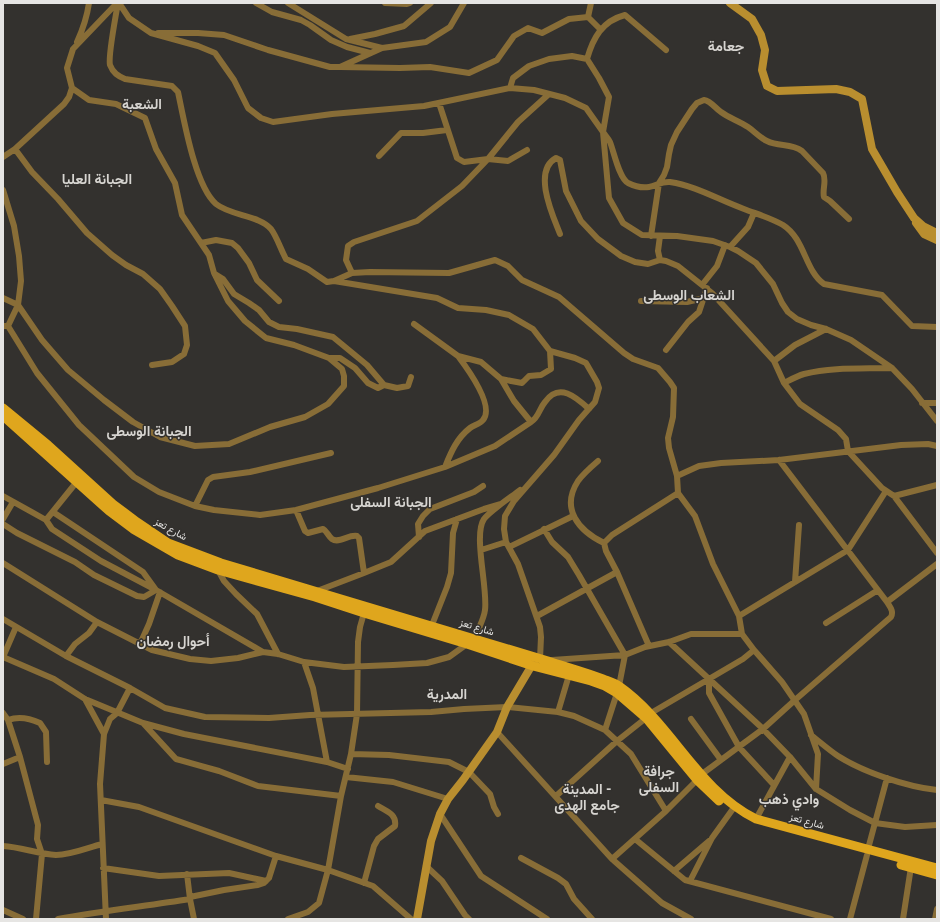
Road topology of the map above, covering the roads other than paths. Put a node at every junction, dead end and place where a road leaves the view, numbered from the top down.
1 (89, 3) edge
2 (118, 3) edge
3 (256, 3) edge
4 (288, 3) edge
5 (385, 3) edge
6 (410, 3) edge
7 (431, 3) edge
8 (464, 3) edge
9 (591, 3) edge
10 (730, 3) edge
11 (588, 17) junction
12 (601, 30) junction
13 (151, 33) junction
14 (346, 39) junction
15 (382, 48) junction
16 (73, 49) junction
17 (666, 50) dead end
18 (370, 53) junction
19 (587, 59) junction
20 (340, 67) junction
21 (72, 88) junction
22 (510, 88) junction
23 (549, 94) junction
24 (439, 103) junction
25 (447, 130) junction
26 (603, 132) junction
27 (15, 149) junction
28 (527, 150) dead end
29 (380, 156) dead end
30 (3, 157) edge
31 (488, 159) junction
32 (659, 183) junction
33 (3, 190) edge
34 (754, 212) junction
35 (914, 218) junction
36 (848, 219) dead end
37 (937, 233) edge
38 (560, 234) dead end
39 (652, 236) junction
40 (660, 236) junction
41 (937, 240) edge
42 (201, 244) junction
43 (728, 246) junction
44 (660, 260) junction
45 (214, 273) junction
46 (352, 273) junction
47 (334, 281) junction
48 (705, 287) junction
49 (3, 298) edge
50 (704, 298) junction
51 (279, 301) dead end
52 (641, 301) dead end
53 (18, 305) junction
54 (414, 324) dead end
55 (5, 326) edge
56 (937, 327) edge
57 (826, 329) junction
58 (666, 350) dead end
59 (550, 351) junction
60 (458, 356) junction
61 (329, 358) junction
62 (774, 361) junction
63 (152, 365) dead end
64 (892, 368) junction
65 (411, 377) dead end
66 (501, 379) junction
67 (784, 383) junction
68 (384, 385) junction
69 (922, 403) junction
70 (937, 403) edge
71 (3, 408) edge
72 (589, 408) junction
73 (3, 416) edge
74 (937, 421) edge
75 (531, 422) junction
76 (937, 446) edge
77 (848, 451) junction
78 (331, 453) dead end
79 (779, 460) junction
80 (598, 461) dead end
81 (445, 467) junction
82 (677, 476) junction
83 (80, 479) junction
84 (530, 483) junction
85 (937, 484) edge
86 (483, 486) dead end
87 (886, 491) junction
88 (678, 493) junction
89 (3, 496) edge
90 (894, 496) junction
91 (13, 502) junction
92 (501, 504) junction
93 (195, 506) junction
94 (296, 510) junction
95 (53, 512) junction
96 (573, 516) junction
97 (3, 519) edge
98 (457, 519) junction
99 (46, 520) junction
100 (3, 524) edge
101 (800, 525) dead end
102 (544, 529) junction
103 (419, 537) junction
104 (604, 543) junction
105 (507, 544) junction
106 (480, 550) junction
107 (848, 550) junction
108 (937, 553) edge
109 (3, 563) edge
110 (937, 564) edge
111 (219, 566) junction
112 (617, 572) junction
113 (364, 573) junction
114 (795, 582) junction
115 (587, 589) junction
116 (878, 590) junction
117 (158, 591) junction
118 (316, 594) junction
119 (887, 602) junction
120 (364, 614) junction
121 (537, 616) junction
122 (739, 616) junction
123 (3, 620) edge
124 (97, 622) junction
125 (826, 623) dead end
126 (432, 625) junction
127 (16, 627) junction
128 (742, 634) junction
129 (471, 641) junction
130 (669, 642) junction
131 (140, 644) junction
132 (649, 646) junction
133 (754, 650) junction
134 (263, 652) junction
135 (278, 654) junction
136 (66, 656) junction
137 (625, 656) junction
138 (3, 657) edge
139 (539, 661) junction
140 (304, 662) junction
141 (358, 667) junction
142 (569, 675) junction
143 (709, 679) junction
144 (130, 688) junction
145 (618, 689) junction
146 (85, 699) junction
147 (795, 700) junction
148 (507, 707) junction
149 (558, 712) junction
150 (117, 713) junction
151 (3, 714) edge
152 (357, 714) junction
153 (318, 715) junction
154 (649, 715) junction
155 (691, 719) dead end
156 (8, 720) junction
157 (143, 723) junction
158 (763, 729) junction
159 (606, 730) junction
160 (497, 732) junction
161 (104, 734) junction
162 (812, 735) junction
163 (617, 741) junction
164 (739, 747) junction
165 (351, 754) junction
166 (790, 757) junction
167 (20, 758) junction
168 (721, 760) junction
169 (47, 762) dead end
170 (327, 762) junction
171 (3, 764) edge
172 (348, 769) junction
173 (469, 772) junction
174 (346, 777) junction
175 (699, 777) junction
176 (887, 778) junction
177 (774, 785) junction
178 (816, 789) junction
179 (937, 790) edge
180 (341, 796) junction
181 (556, 796) junction
182 (448, 799) junction
183 (101, 800) junction
184 (378, 806) dead end
185 (733, 809) junction
186 (666, 811) junction
187 (440, 814) junction
188 (498, 814) dead end
189 (756, 819) junction
190 (875, 823) junction
191 (937, 825) edge
192 (712, 838) junction
193 (634, 839) junction
194 (102, 844) junction
195 (3, 846) edge
196 (867, 852) junction
197 (42, 854) junction
198 (276, 856) junction
199 (521, 858) dead end
200 (612, 859) junction
201 (426, 866) junction
202 (910, 867) junction
203 (103, 868) junction
204 (937, 868) edge
205 (328, 870) junction
206 (674, 871) junction
207 (187, 874) junction
208 (937, 875) edge
209 (266, 881) junction
210 (690, 881) junction
211 (364, 883) junction
212 (190, 898) junction
213 (937, 909) edge
214 (3, 910) edge
215 (105, 910) junction
216 (22, 919) edge
217 (36, 919) edge
218 (58, 919) edge
219 (106, 919) edge
220 (194, 919) edge
221 (288, 919) edge
222 (411, 919) edge
223 (417, 919) edge
224 (469, 919) edge
225 (547, 919) edge
226 (592, 919) edge
227 (691, 919) edge
228 (831, 919) edge
229 (850, 919) edge
230 (903, 919) edge
231 (935, 919) edge

1 - 16 street
2 - 13 street
2 - 16 street
2 - 47 street
3 - 18 street
4 - 14 street
5 - 6 street
7 - 14 street
8 - 15 street
9 - 11 street
10 - 35 main road
11 - 12 street
11 - 20 street
12 - 17 street
12 - 19 street
13 - 20 street
13 - 24 street
14 - 15 street
15 - 18 street
16 - 21 street
18 - 20 street
19 - 22 street
19 - 26 street
21 - 27 street
21 - 42 street
22 - 23 street
22 - 24 street
23 - 26 street
23 - 31 street
24 - 25 street
25 - 29 street
25 - 31 street
26 - 32 street
26 - 39 street
27 - 30 street
27 - 63 street
28 - 31 street
31 - 46 street
32 - 34 street
32 - 36 street
32 - 39 street
33 - 53 street
34 - 43 street
34 - 56 street
35 - 37 main road
35 - 41 main road
38 - 44 street
39 - 40 street
40 - 43 street
40 - 44 street
42 - 45 street
42 - 51 street
43 - 48 street
43 - 57 street
44 - 48 street
45 - 61 street
45 - 68 street
46 - 47 street
46 - 82 street
47 - 59 street
48 - 50 street
48 - 62 street
49 - 53 street
50 - 52 street
50 - 58 street
53 - 55 street
53 - 61 street
54 - 60 street
55 - 93 street
57 - 62 street
57 - 64 street
59 - 66 street
59 - 72 street
60 - 66 street
60 - 81 street
61 - 68 street
62 - 67 street
64 - 67 street
64 - 69 street
65 - 68 street
66 - 75 street
67 - 77 street
69 - 70 street
69 - 74 street
71 - 83 main road, شارع تعز
72 - 75 street
72 - 84 street
73 - 83 main road, شارع تعز
75 - 81 street
76 - 77 street
77 - 79 street
77 - 87 street
78 - 93 street
79 - 82 street
79 - 107 street
80 - 96 street
81 - 94 street
82 - 88 street
83 - 95 street
83 - 111 main road, شارع تعز
84 - 92 street
84 - 105 street
85 - 90 street
86 - 103 street
87 - 90 street
87 - 107 street
88 - 104 street
88 - 122 street
89 - 91 street
90 - 108 street
91 - 97 street
91 - 99 street
92 - 98 street
92 - 106 street
93 - 94 street
94 - 113 street
95 - 99 street
95 - 117 street
96 - 102 street
96 - 104 street
98 - 103 street
98 - 126 street
99 - 117 street
100 - 117 street
101 - 114 street
102 - 105 street
102 - 115 street
103 - 113 street
104 - 112 street
105 - 106 street
105 - 121 street
106 - 129 street
107 - 114 street
107 - 116 street
109 - 124 street
110 - 119 street
111 - 118 main road, شارع تعز
111 - 135 street
112 - 115 street
112 - 132 street
113 - 118 street
114 - 122 street
115 - 121 street
115 - 137 street
116 - 119 street
116 - 125 street
117 - 131 street
117 - 134 street
118 - 120 main road, شارع تعز
118 - 126 main road, شارع تعز
119 - 147 street
120 - 129 main road, شارع تعز
120 - 141 street
121 - 139 street
122 - 128 street
123 - 127 street
124 - 131 street
124 - 136 street
126 - 129 main road, شارع تعز
127 - 136 street
127 - 138 street
128 - 130 street
128 - 133 street
129 - 139 main road, شارع تعز
129 - 141 street
130 - 132 street
130 - 143 street
131 - 134 street
132 - 137 street
133 - 143 street
133 - 147 street
134 - 135 street
135 - 140 street
136 - 144 street
137 - 139 street
137 - 145 street
138 - 146 street
139 - 142 main road, شارع تعز
139 - 145 main road, شارع تعز
139 - 148 main road
140 - 141 street
140 - 153 street
141 - 152 street
142 - 145 main road, شارع تعز
142 - 149 street
143 - 154 street
143 - 158 street
143 - 164 street
144 - 150 street
144 - 153 street
145 - 154 main road, شارع تعز
145 - 159 street
146 - 150 street
146 - 161 street
147 - 158 street
147 - 162 street
148 - 149 street
148 - 152 street
148 - 160 main road
149 - 159 street
150 - 157 street
150 - 161 street
151 - 156 street
152 - 153 street
152 - 165 street
153 - 170 street
154 - 163 street
154 - 175 main road, شارع تعز
155 - 168 street
156 - 167 street
156 - 169 street
157 - 170 street
157 - 180 street
158 - 164 street
158 - 166 street
159 - 163 street
160 - 173 main road
160 - 181 street
161 - 183 street
162 - 176 street
162 - 178 street
163 - 181 street
163 - 186 street
164 - 168 street
164 - 177 street
165 - 172 street
165 - 173 street
166 - 177 street
166 - 178 street
167 - 171 street
167 - 197 street
168 - 175 street
170 - 172 street
172 - 174 street
173 - 182 main road
173 - 188 street
174 - 180 street
174 - 182 street
175 - 185 main road, شارع تعز
175 - 186 street
176 - 179 street
176 - 190 street
177 - 189 street
178 - 190 street
180 - 205 street
181 - 200 street
182 - 187 main road
183 - 194 street
183 - 198 street
184 - 211 street
185 - 189 main road, شارع تعز
185 - 192 street
185 - 196 main road, شارع تعز
186 - 193 street
187 - 201 main road
187 - 225 street
189 - 196 main road, شارع تعز
190 - 191 street
190 - 196 street
192 - 206 street
192 - 210 street
193 - 200 street
193 - 206 street
194 - 197 street
194 - 203 street
195 - 197 street
196 - 202 main road, شارع تعز
196 - 204 main road, شارع تعز
196 - 229 street
197 - 217 street
198 - 205 street
198 - 209 street
199 - 226 street
200 - 227 street
201 - 223 main road
201 - 224 street
202 - 208 main road, شارع تعز
202 - 230 street
203 - 207 street
203 - 215 street
205 - 211 street
205 - 221 street
206 - 210 street
207 - 209 street
207 - 212 street
209 - 212 street
210 - 228 street
211 - 222 street
212 - 215 street
212 - 220 street
213 - 231 street
214 - 216 street
215 - 218 street
215 - 219 street

